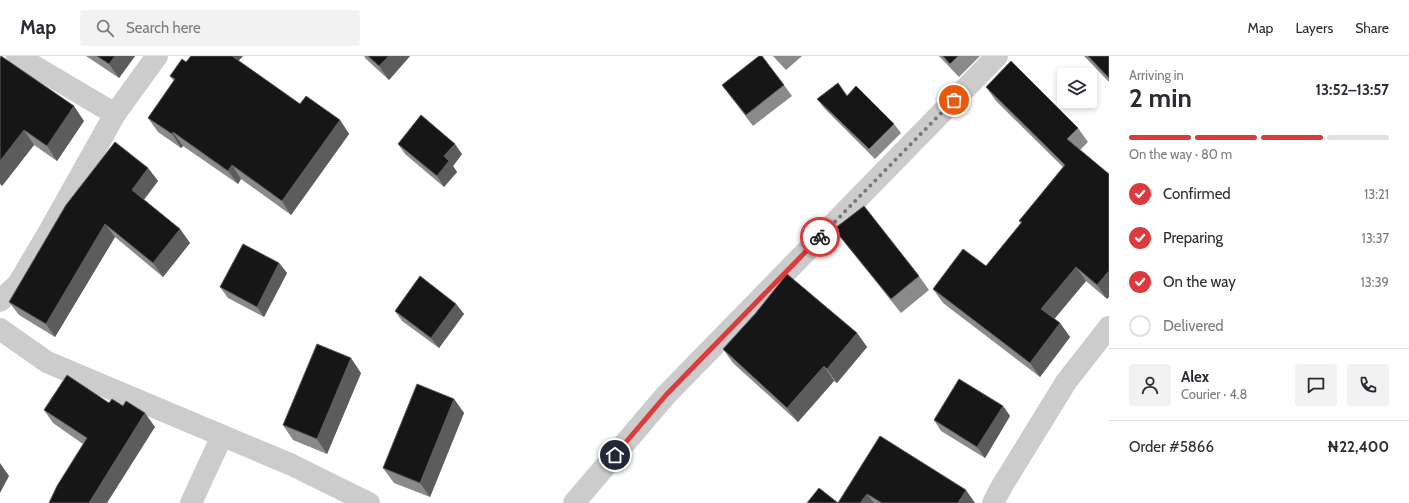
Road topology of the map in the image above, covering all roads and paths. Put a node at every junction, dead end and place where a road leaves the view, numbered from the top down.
1 (17, 56) edge
2 (157, 56) edge
3 (997, 56) edge
4 (115, 114) junction
5 (0, 301) edge
6 (1109, 327) edge
7 (0, 329) edge
8 (222, 436) junction
9 (191, 503) edge
10 (369, 503) edge
11 (574, 503) edge
12 (993, 503) edge

1 - 4 street
2 - 4 street
3 - 11 street
4 - 5 street
6 - 12 street
7 - 8 street
8 - 9 street
8 - 10 street

